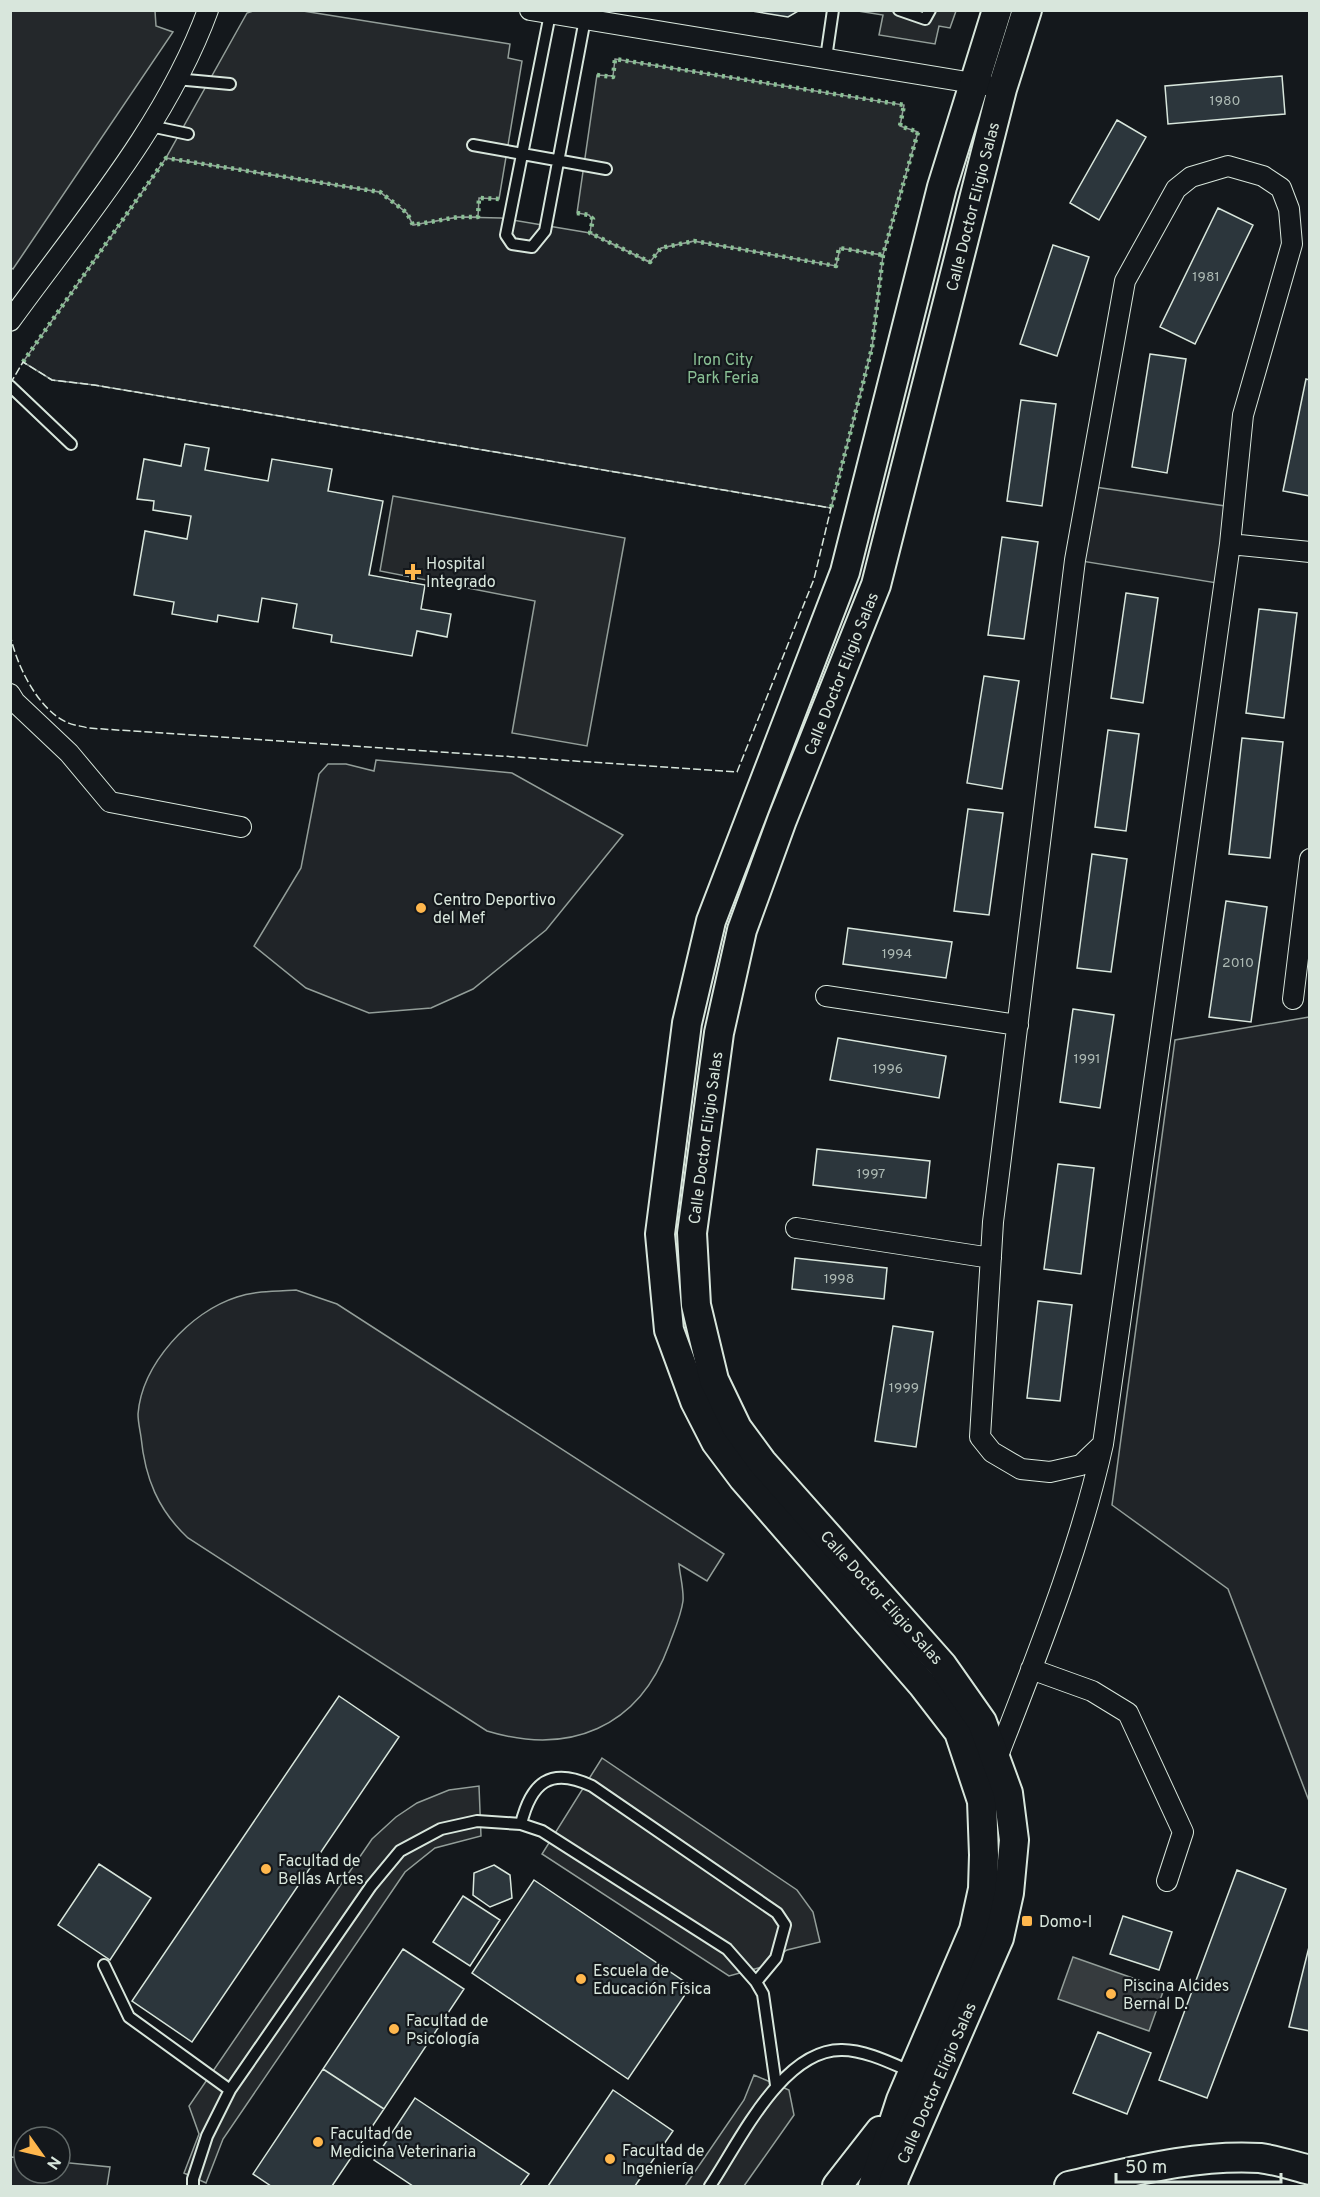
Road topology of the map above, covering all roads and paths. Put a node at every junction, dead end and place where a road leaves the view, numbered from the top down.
1 (208, 10) edge
2 (530, 10) edge
3 (833, 10) edge
4 (899, 10) edge
5 (930, 10) edge
6 (997, 10) edge
7 (1027, 10) edge
8 (550, 14) junction
9 (585, 19) junction
10 (826, 58) junction
11 (176, 79) junction
12 (974, 83) junction
13 (230, 84) dead end
14 (1002, 89) junction
15 (150, 126) junction
16 (188, 134) dead end
17 (473, 145) dead end
18 (520, 154) junction
19 (557, 160) junction
20 (606, 169) dead end
21 (10, 321) edge
22 (10, 386) edge
23 (71, 444) dead end
24 (1230, 544) junction
25 (1310, 552) edge
26 (10, 694) edge
27 (242, 827) dead end
28 (1310, 859) edge
29 (826, 996) dead end
30 (1293, 999) dead end
31 (1018, 1025) junction
32 (795, 1228) dead end
33 (991, 1258) junction
34 (1103, 1444) junction
35 (1031, 1669) junction
36 (996, 1761) junction
37 (521, 1824) junction
38 (1167, 1881) dead end
39 (104, 1965) dead end
40 (756, 1982) junction
41 (915, 2073) junction
42 (776, 2085) junction
43 (230, 2090) junction
44 (902, 2100) junction
45 (1310, 2170) edge
46 (193, 2187) edge
47 (710, 2187) edge
48 (837, 2187) edge
49 (873, 2187) edge
50 (893, 2187) edge
51 (1069, 2187) edge

1 - 11 street
2 - 8 street
3 - 10 lane
4 - 5 lane
6 - 12 street, Calle Doctor Eligio Salas
7 - 14 street, Calle Doctor Eligio Salas
8 - 9 street
8 - 18 lane
9 - 10 street
9 - 19 lane
10 - 12 street
11 - 13 lane
11 - 15 street
12 - 14 street
12 - 41 street, Calle Doctor Eligio Salas
14 - 36 street, Calle Doctor Eligio Salas
15 - 16 lane
15 - 21 street
17 - 18 lane
18 - 19 lane
18 - 19 lane
19 - 20 lane
22 - 23 lane
24 - 25 street
24 - 31 street
24 - 34 street
26 - 27 street
28 - 30 street
29 - 31 street
31 - 33 street
32 - 33 street
33 - 34 street
34 - 35 street
35 - 36 street
35 - 38 street
36 - 50 street, Calle Doctor Eligio Salas
37 - 40 lane
37 - 40 lane
37 - 43 lane
39 - 43 lane
40 - 42 lane
41 - 42 lane
41 - 44 street, Calle Doctor Eligio Salas
42 - 47 lane
43 - 46 lane
44 - 48 street
44 - 49 street, Calle Doctor Eligio Salas
45 - 51 street

